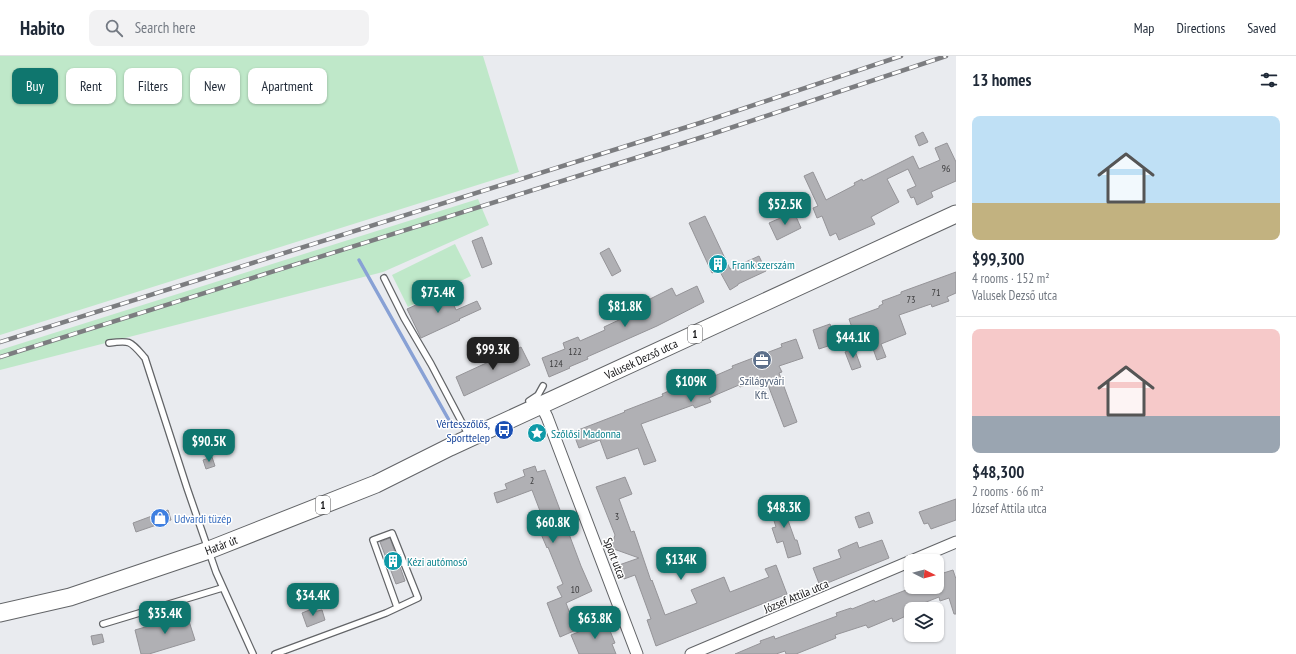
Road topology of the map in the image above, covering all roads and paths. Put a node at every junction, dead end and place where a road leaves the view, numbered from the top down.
1 (956, 214) edge
2 (384, 278) dead end
3 (109, 343) dead end
4 (543, 386) dead end
5 (535, 403) junction
6 (471, 438) junction
7 (434, 454) joint
8 (956, 542) edge
9 (209, 550) junction
10 (928, 554) edge
11 (904, 564) edge
12 (222, 588) junction
13 (398, 607) junction
14 (0, 613) edge
15 (103, 624) dead end
16 (253, 654) edge
17 (275, 654) edge
18 (638, 654) edge
19 (691, 654) edge

1 - 5 main road, Valusek Dezső utca / 1
2 - 6 lane
3 - 9 lane
4 - 5 lane
5 - 6 main road, Valusek Dezső utca / 1
5 - 18 street, Sport utca
6 - 7 main road, Valusek Dezső utca / 1
7 - 9 main road, Határ út / 1
8 - 10 street, József Attila utca
9 - 12 lane
9 - 14 main road, Határ út / 1
11 - 19 street, József Attila utca
12 - 15 lane
12 - 16 lane
13 - 13 lane
13 - 17 lane

